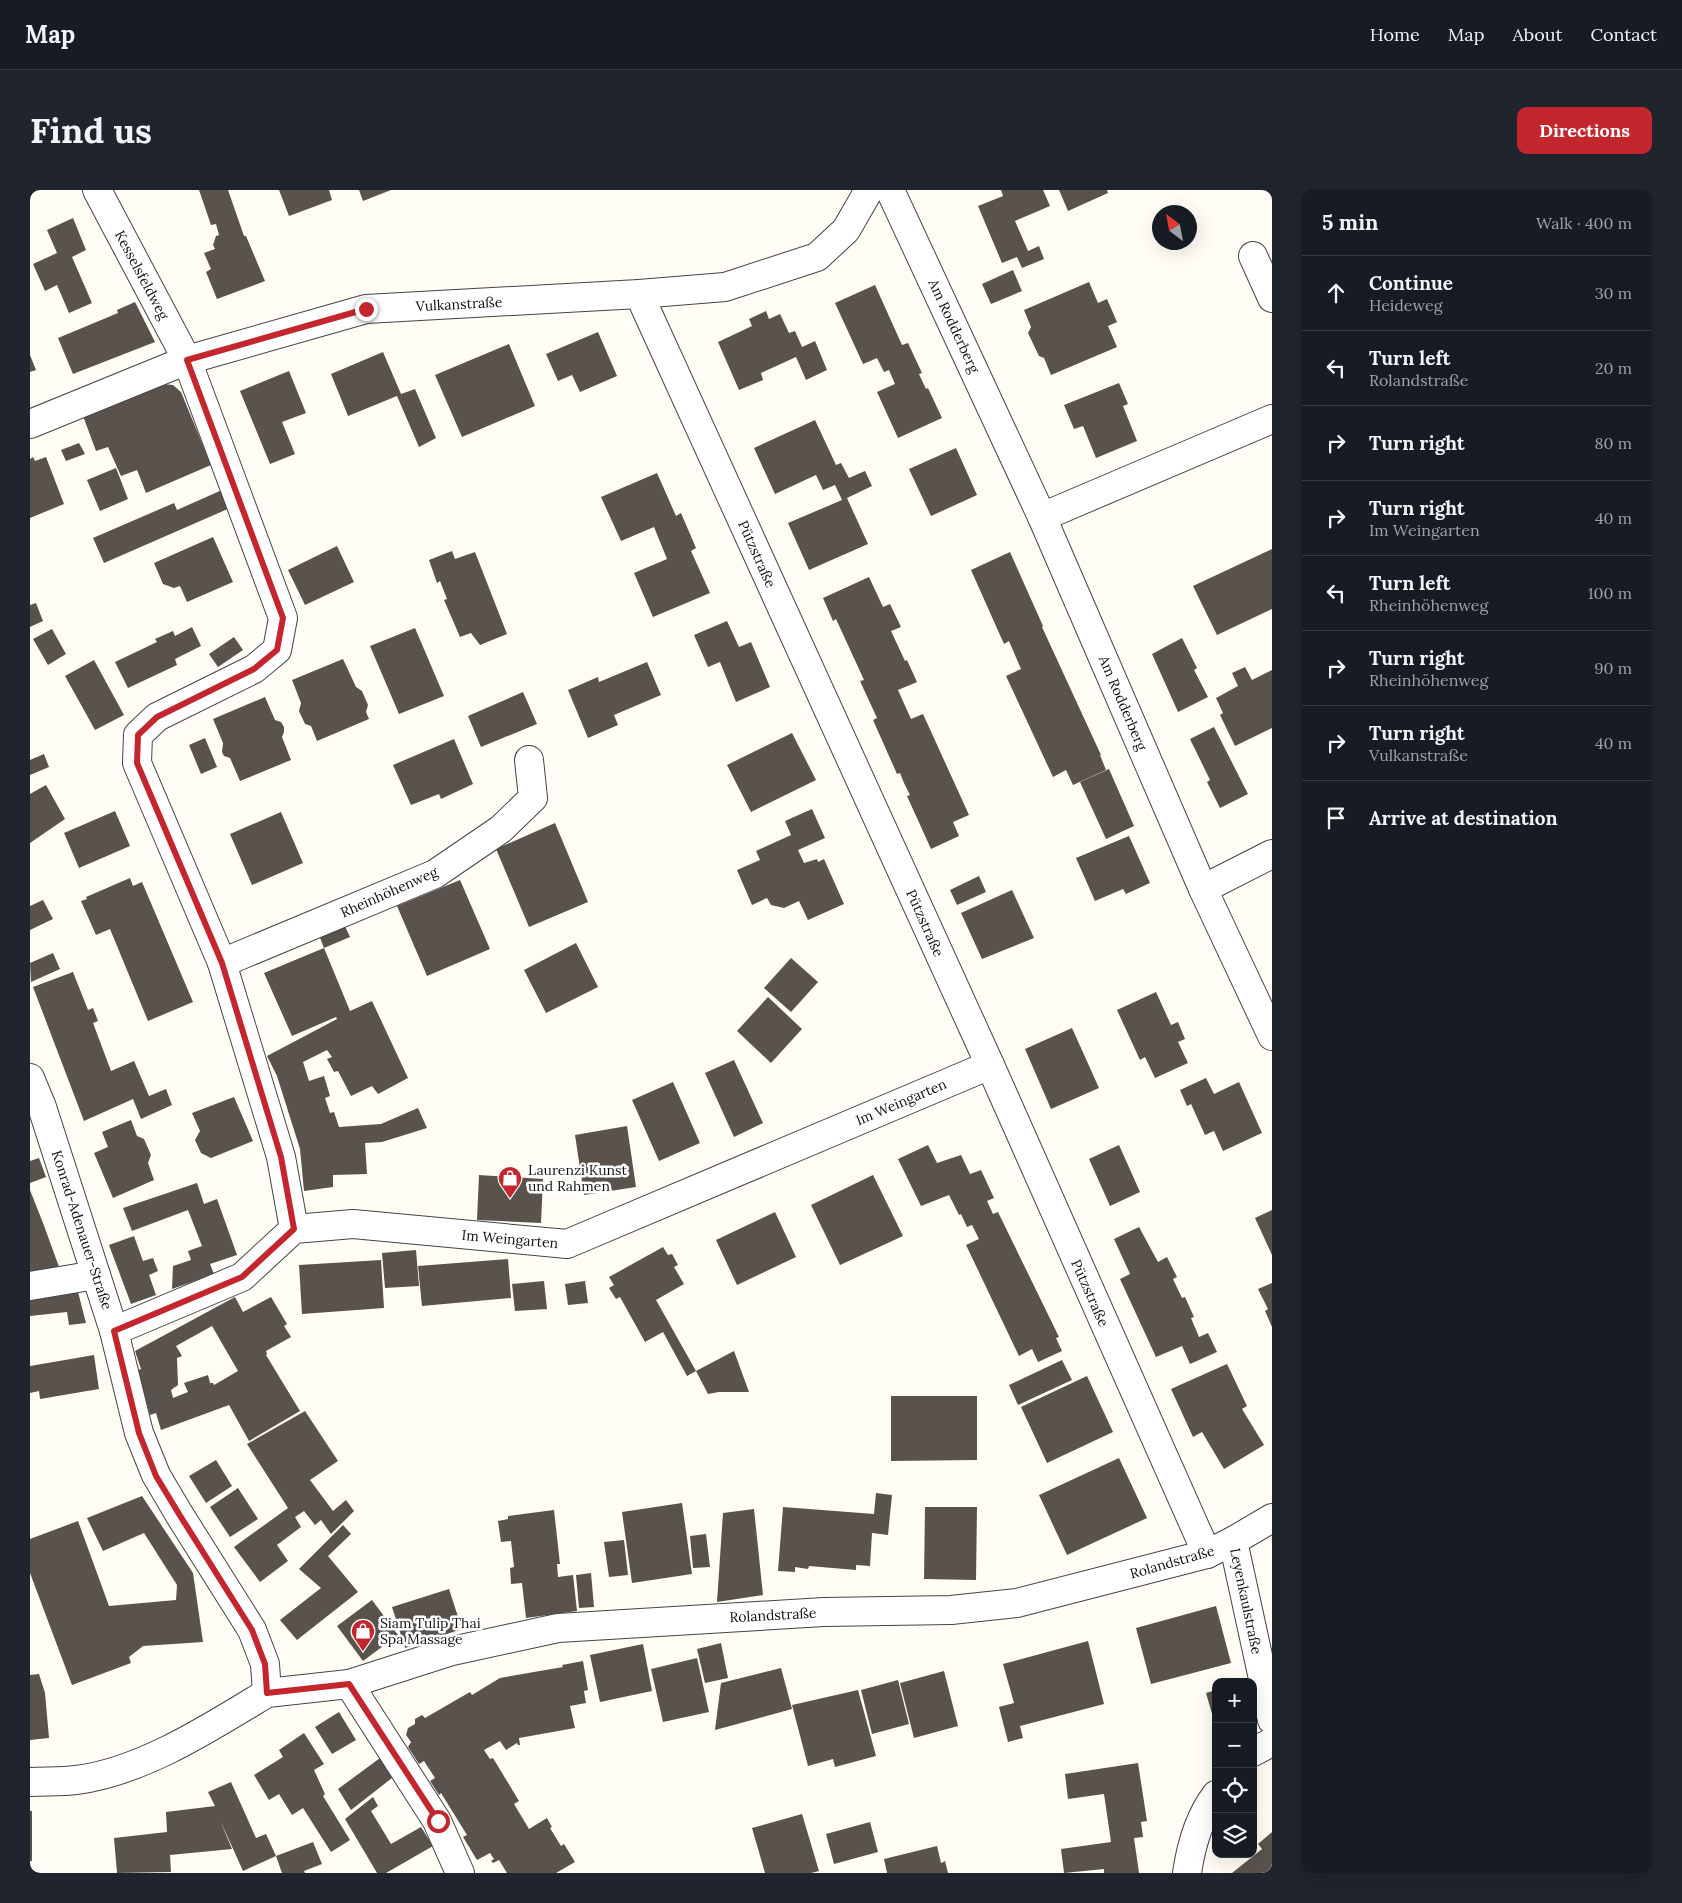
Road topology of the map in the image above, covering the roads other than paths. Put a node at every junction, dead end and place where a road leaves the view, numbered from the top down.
1 (97, 190) edge
2 (869, 190) edge
3 (890, 190) edge
4 (1253, 256) dead end
5 (639, 294) junction
6 (1272, 298) edge
7 (187, 360) junction
8 (1272, 419) edge
9 (30, 424) edge
10 (1042, 517) junction
11 (529, 760) dead end
12 (1272, 854) edge
13 (1203, 889) junction
14 (222, 963) junction
15 (1266, 1007) edge
16 (1272, 1036) edge
17 (990, 1065) junction
18 (30, 1078) edge
19 (294, 1229) junction
20 (96, 1275) junction
21 (30, 1286) edge
22 (114, 1331) junction
23 (1272, 1518) edge
24 (1233, 1541) junction
25 (1207, 1554) junction
26 (349, 1684) junction
27 (267, 1693) junction
28 (1272, 1720) edge
29 (1272, 1742) edge
30 (1257, 1750) edge
31 (30, 1782) edge
32 (1212, 1800) edge
33 (460, 1873) edge
34 (1187, 1873) edge

1 - 7 street, Kesselsfeldweg
2 - 5 street, Vulkanstraße
3 - 10 street, Am Rodderberg
4 - 6 street
5 - 7 street, Vulkanstraße
5 - 17 street, Pützstraße
7 - 9 street, Vulkanstraße
7 - 14 street
8 - 10 street
10 - 13 street, Am Rodderberg
11 - 14 street, Rheinhöhenweg
12 - 13 street
13 - 15 street, Am Rodderberg
14 - 19 street
15 - 16 street, Am Rodderberg
17 - 19 street, Im Weingarten
17 - 25 street, Pützstraße
18 - 20 street, Konrad-Adenauer-Straße
19 - 22 street
20 - 21 street
20 - 22 street, Konrad-Adenauer-Straße
22 - 27 street, Konrad-Adenauer-Straße
23 - 24 street, Rolandstraße
24 - 25 street, Rolandstraße
24 - 28 street, Leyenkaulstraße
25 - 26 street, Rolandstraße
26 - 27 street, Rolandstraße
26 - 33 street
27 - 31 street
29 - 30 street
32 - 34 street

